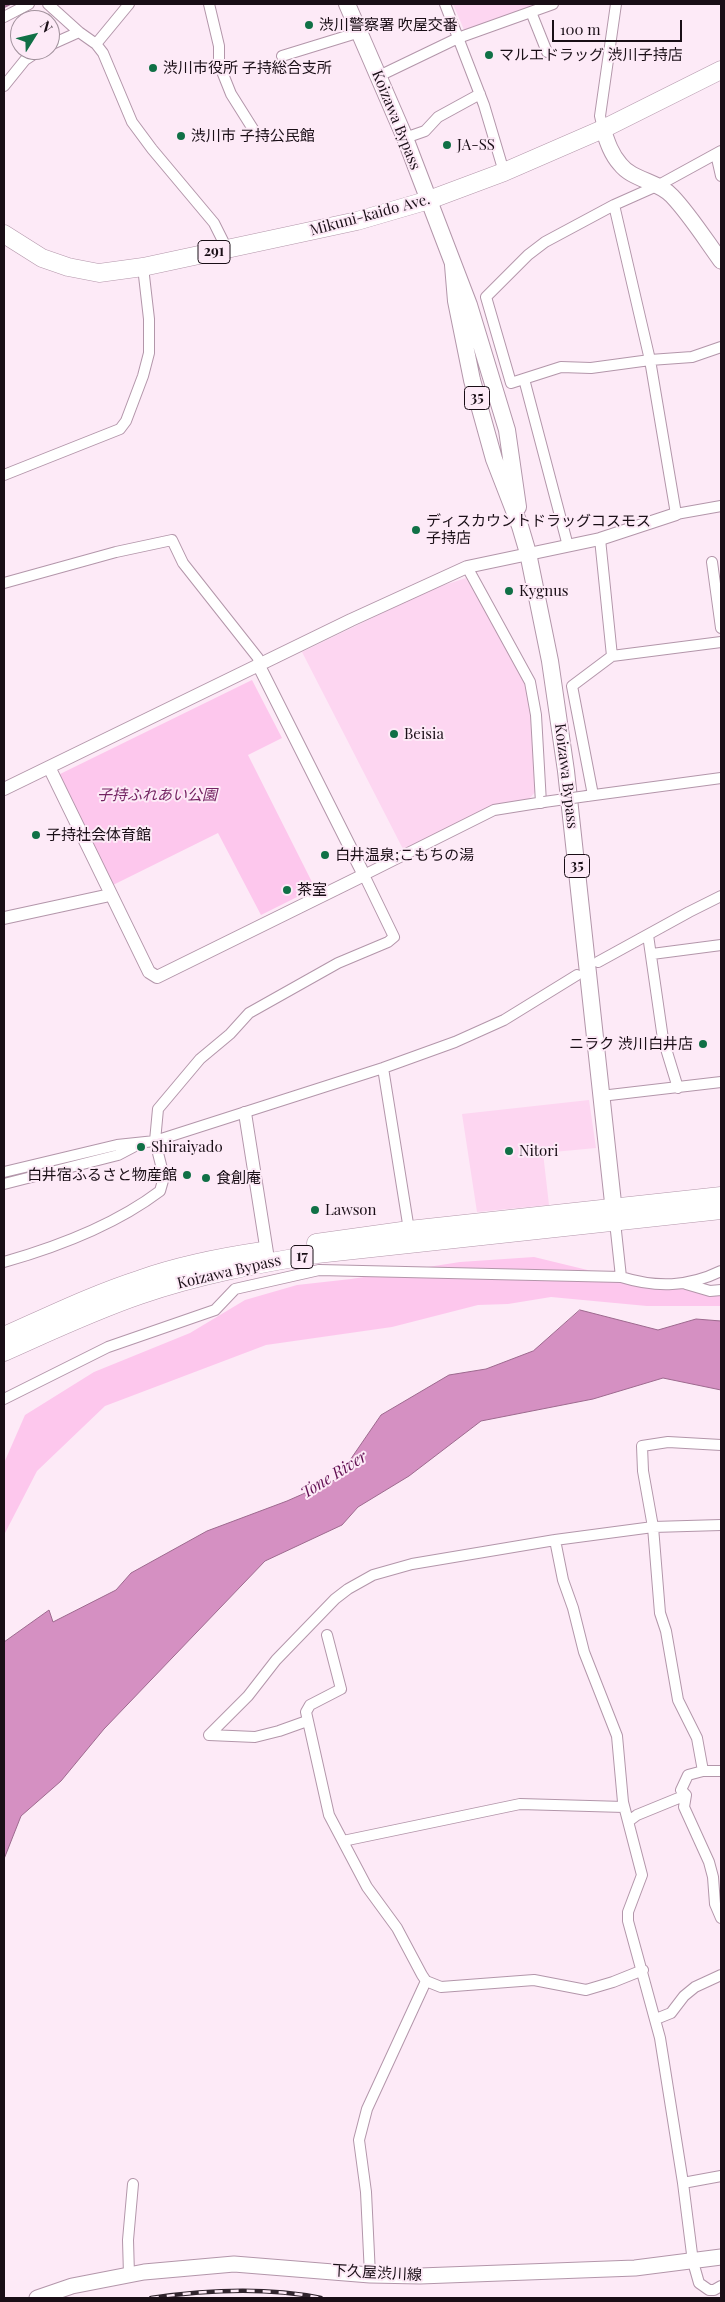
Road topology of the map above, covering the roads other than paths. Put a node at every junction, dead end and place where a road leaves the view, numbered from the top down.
1 (28, 4) edge
2 (48, 4) edge
3 (129, 4) edge
4 (209, 4) edge
5 (347, 4) edge
6 (445, 4) edge
7 (553, 4) edge
8 (616, 4) edge
9 (531, 12) junction
10 (4, 18) edge
11 (79, 32) junction
12 (360, 32) junction
13 (458, 38) junction
14 (60, 41) edge
15 (96, 44) junction
16 (547, 52) dead end
17 (282, 56) dead end
18 (25, 60) edge
19 (721, 70) edge
20 (378, 76) junction
21 (4, 86) edge
22 (480, 94) junction
23 (253, 129) dead end
24 (603, 129) junction
25 (405, 138) junction
26 (718, 152) edge
27 (504, 172) junction
28 (721, 176) edge
29 (659, 185) junction
30 (429, 200) junction
31 (614, 205) junction
32 (4, 234) edge
33 (227, 250) junction
34 (721, 261) edge
35 (143, 267) junction
36 (721, 346) edge
37 (650, 360) junction
38 (524, 379) junction
39 (4, 475) edge
40 (721, 506) edge
41 (676, 514) junction
42 (600, 539) junction
43 (568, 546) junction
44 (528, 553) junction
45 (712, 562) dead end
46 (467, 567) junction
47 (4, 583) edge
48 (721, 628) edge
49 (721, 642) edge
50 (612, 656) junction
51 (259, 666) junction
52 (49, 767) junction
53 (721, 778) edge
54 (4, 789) edge
55 (590, 795) junction
56 (542, 802) junction
57 (364, 875) junction
58 (110, 895) junction
59 (721, 896) edge
60 (4, 918) edge
61 (648, 934) junction
62 (721, 945) edge
63 (652, 954) junction
64 (598, 962) dead end
65 (577, 975) dead end
66 (383, 1068) junction
67 (721, 1082) edge
68 (678, 1088) junction
69 (601, 1096) junction
70 (245, 1113) junction
71 (155, 1141) junction
72 (143, 1142) junction
73 (4, 1172) edge
74 (4, 1184) edge
75 (721, 1196) edge
76 (721, 1210) edge
77 (614, 1215) junction
78 (408, 1230) junction
79 (268, 1256) junction
80 (4, 1262) edge
81 (721, 1271) edge
82 (622, 1277) junction
83 (685, 1284) junction
84 (721, 1290) edge
85 (4, 1336) edge
86 (4, 1352) edge
87 (4, 1399) edge
88 (721, 1445) edge
89 (721, 1525) edge
90 (653, 1527) junction
91 (555, 1540) junction
92 (327, 1636) dead end
93 (307, 1721) junction
94 (703, 1771) junction
95 (721, 1772) edge
96 (686, 1795) junction
97 (624, 1807) junction
98 (629, 1822) junction
99 (343, 1841) junction
100 (721, 1918) edge
101 (643, 1970) junction
102 (721, 1975) edge
103 (426, 1981) junction
104 (656, 2019) junction
105 (721, 2176) edge
106 (683, 2183) junction
107 (133, 2184) dead end
108 (721, 2257) edge
109 (692, 2262) junction
110 (129, 2275) junction
111 (370, 2275) junction
112 (721, 2286) edge
113 (37, 2298) edge

1 - 10 street
2 - 11 street
3 - 15 street
4 - 23 street
5 - 12 main road, Koizawa Bypass / 35
6 - 13 street
7 - 9 street
8 - 24 street
9 - 13 street
9 - 16 street
11 - 14 street
11 - 15 street
12 - 17 street
12 - 20 main road, Koizawa Bypass / 35
13 - 20 street
13 - 22 street
15 - 33 street
18 - 21 street
19 - 24 highway, Mikuni-kaido Ave. / 291
20 - 25 main road, Koizawa Bypass / 35
22 - 25 street
22 - 27 street
24 - 27 highway, Mikuni-kaido Ave. / 291
24 - 29 main road
25 - 30 main road, Koizawa Bypass / 35
26 - 28 street
26 - 29 street
27 - 30 highway, Mikuni-kaido Ave. / 291
29 - 31 street
29 - 34 main road
30 - 33 highway, Mikuni-kaido Ave. / 291
30 - 44 main road, Koizawa Bypass / 35
31 - 37 street
31 - 38 street
32 - 35 highway, Mikuni-kaido Ave. / 291
33 - 35 highway, Mikuni-kaido Ave. / 291
35 - 39 street
36 - 37 street
37 - 38 street
37 - 41 street
38 - 43 street
40 - 41 street
41 - 42 street
42 - 43 street
42 - 50 street
43 - 44 street
44 - 46 street
44 - 69 main road, Koizawa Bypass / 35
45 - 48 street
46 - 51 street
46 - 56 street
47 - 51 street
49 - 50 street
50 - 55 street
51 - 52 street
51 - 57 street
52 - 54 street
52 - 58 street
53 - 55 street
55 - 56 street, bridge
56 - 57 street
57 - 58 street
57 - 71 street
58 - 60 street
59 - 61 street
61 - 63 street
61 - 64 street
62 - 63 street
63 - 68 street
65 - 66 street
66 - 70 street
66 - 78 street
67 - 68 street
68 - 69 street
69 - 77 main road, Koizawa Bypass / 35
70 - 71 street
70 - 79 street
71 - 72 street
71 - 80 street
72 - 73 street
72 - 74 street
75 - 77 highway, Koizawa Bypass / 17
76 - 77 highway, Koizawa Bypass / 17
77 - 78 highway, Koizawa Bypass / 17
77 - 79 highway, Koizawa Bypass / 17
77 - 82 street
78 - 79 highway, Koizawa Bypass / 17
79 - 85 highway, Koizawa Bypass / 17
79 - 86 highway, Koizawa Bypass / 17
81 - 83 street
82 - 83 street
82 - 87 street
83 - 84 street
88 - 90 street
89 - 90 street
90 - 91 street
90 - 94 street
91 - 93 street
91 - 97 street
92 - 93 street
93 - 99 street
94 - 95 street
94 - 96 street
96 - 98 street
96 - 100 street
97 - 98 street
97 - 99 street
98 - 101 street
99 - 103 street
101 - 103 street
101 - 104 street
102 - 104 street
103 - 111 street
104 - 106 street
105 - 106 street
106 - 109 street
107 - 110 street
108 - 109 main road, 下久屋渋川線
109 - 111 main road, 下久屋渋川線
109 - 112 street
110 - 111 main road, 下久屋渋川線
110 - 113 main road, 下久屋渋川線

